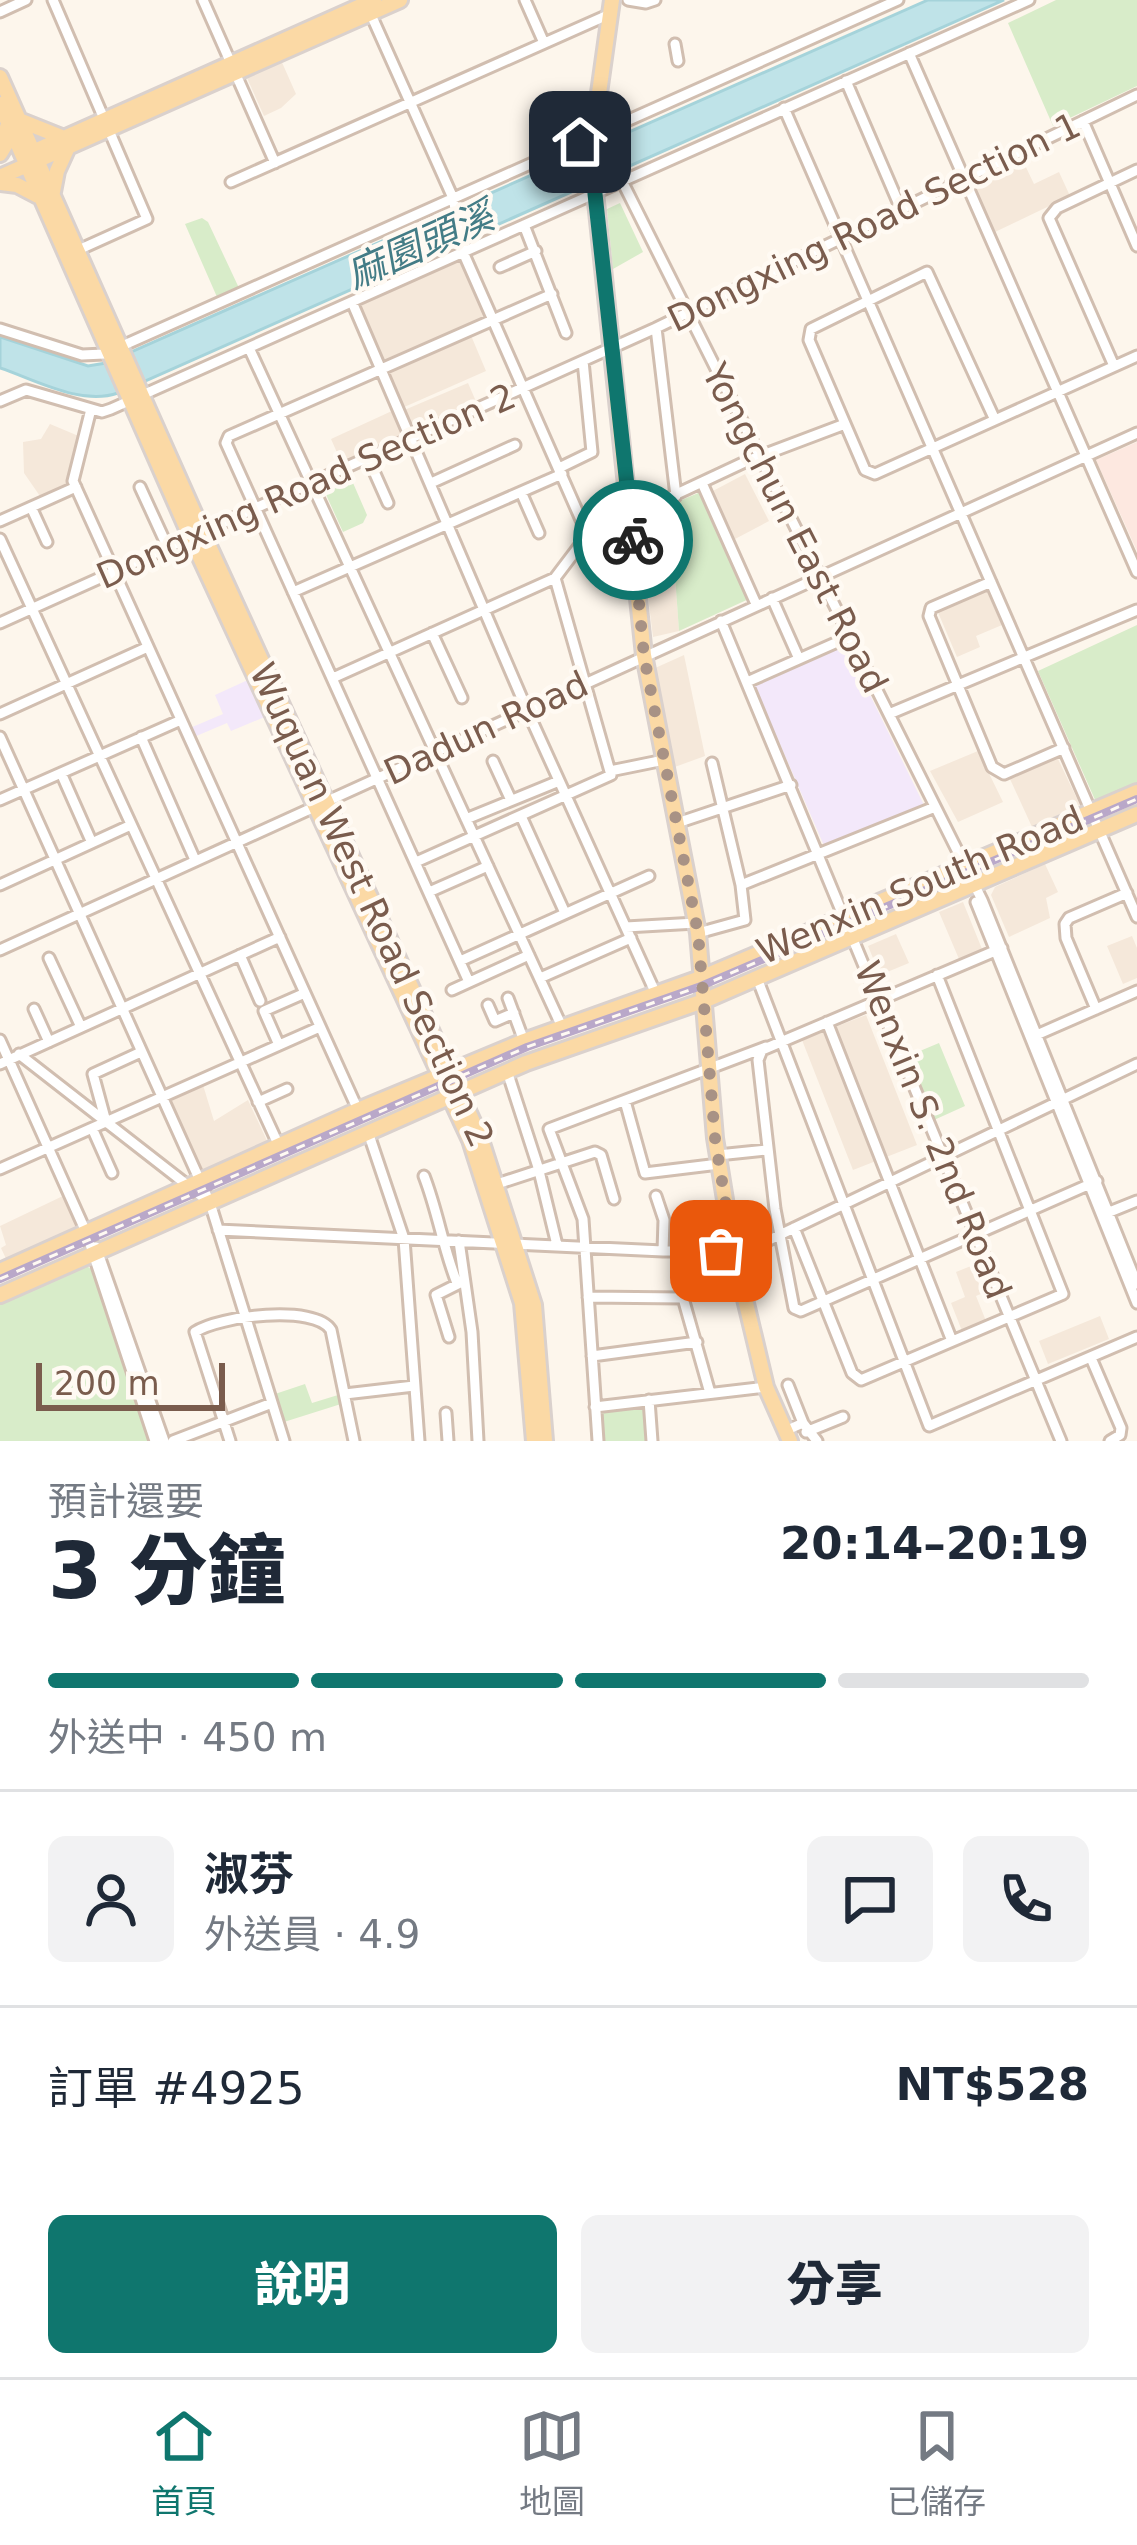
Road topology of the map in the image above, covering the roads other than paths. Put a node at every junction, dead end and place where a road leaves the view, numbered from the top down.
1 (26, 0) edge
2 (52, 0) edge
3 (203, 0) edge
4 (400, 0) edge
5 (525, 0) edge
6 (628, 0) edge
7 (655, 0) edge
8 (898, 0) edge
9 (1029, 0) edge
10 (368, 4) edge
11 (611, 7) edge
12 (0, 12) edge
13 (544, 43) junction
14 (675, 44) dead end
15 (909, 53) junction
16 (677, 61) dead end
17 (233, 68) junction
18 (0, 77) edge
19 (846, 81) junction
20 (1137, 95) edge
21 (409, 103) junction
22 (0, 104) edge
23 (784, 109) junction
24 (12, 121) junction
25 (1083, 121) junction
26 (107, 125) junction
27 (598, 135) junction
28 (66, 143) junction
29 (0, 154) edge
30 (29, 159) junction
31 (275, 163) junction
32 (0, 167) edge
33 (1137, 170) edge
34 (622, 175) junction
35 (965, 179) junction
36 (0, 180) edge
37 (231, 182) dead end
38 (1110, 183) junction
39 (594, 188) junction
40 (47, 198) junction
41 (453, 201) junction
42 (902, 209) junction
43 (524, 225) junction
44 (841, 237) junction
45 (1137, 246) edge
46 (462, 248) junction
47 (76, 251) junction
48 (536, 251) junction
49 (500, 267) dead end
50 (552, 294) junction
51 (868, 300) junction
52 (352, 302) junction
53 (687, 313) junction
54 (493, 320) junction
55 (656, 328) junction
56 (0, 329) edge
57 (566, 333) dead end
58 (249, 348) junction
59 (611, 348) junction
60 (117, 352) junction
61 (1137, 356) edge
62 (584, 361) junction
63 (1114, 366) junction
64 (381, 369) junction
65 (523, 388) junction
66 (1058, 391) junction
67 (135, 393) junction
68 (0, 401) edge
69 (91, 409) junction
70 (279, 413) junction
71 (994, 420) junction
72 (845, 424) junction
73 (1137, 433) edge
74 (411, 438) junction
75 (515, 445) dead end
76 (932, 448) junction
77 (1086, 456) junction
78 (368, 458) junction
79 (758, 458) junction
80 (560, 471) junction
81 (430, 483) junction
82 (702, 483) junction
83 (310, 484) junction
84 (76, 487) junction
85 (140, 487) dead end
86 (521, 492) junction
87 (676, 496) junction
88 (388, 503) dead end
89 (31, 508) junction
90 (256, 509) junction
91 (960, 514) junction
92 (630, 517) junction
93 (0, 521) edge
94 (583, 522) junction
95 (448, 524) junction
96 (539, 533) dead end
97 (197, 536) junction
98 (0, 539) edge
99 (46, 542) dead end
100 (168, 548) junction
101 (350, 567) junction
102 (114, 572) junction
103 (1137, 572) edge
104 (555, 578) junction
105 (818, 578) junction
106 (991, 583) junction
107 (293, 592) junction
108 (772, 598) junction
109 (756, 604) junction
110 (31, 609) junction
111 (482, 609) junction
112 (1137, 610) edge
113 (721, 621) junction
114 (0, 623) edge
115 (432, 633) junction
116 (851, 636) junction
117 (148, 647) junction
118 (388, 652) junction
119 (644, 656) junction
120 (1023, 657) junction
121 (799, 659) junction
122 (335, 677) junction
123 (747, 682) junction
124 (584, 683) junction
125 (66, 684) junction
126 (959, 685) junction
127 (462, 698) dead end
128 (527, 710) junction
129 (0, 714) edge
130 (890, 714) junction
131 (181, 720) junction
132 (0, 736) edge
133 (141, 737) junction
134 (1064, 748) junction
135 (433, 751) junction
136 (3, 754) edge
137 (99, 756) junction
138 (664, 760) junction
139 (493, 761) dead end
140 (712, 763) dead end
141 (610, 771) junction
142 (61, 773) junction
143 (377, 778) junction
144 (559, 781) junction
145 (790, 785) junction
146 (24, 790) junction
147 (1137, 792) edge
148 (565, 796) junction
149 (509, 798) junction
150 (0, 800) edge
151 (320, 805) junction
152 (724, 807) junction
153 (935, 807) junction
154 (1091, 811) junction
155 (1137, 814) edge
156 (521, 816) junction
157 (466, 819) junction
158 (677, 823) junction
159 (131, 825) junction
160 (1100, 831) junction
161 (474, 837) junction
162 (236, 842) junction
163 (92, 843) junction
164 (820, 856) junction
165 (55, 860) junction
166 (195, 860) junction
167 (416, 862) junction
168 (488, 866) junction
169 (964, 866) junction
170 (650, 876) dead end
171 (155, 878) junction
172 (0, 884) edge
173 (741, 885) junction
174 (973, 885) junction
175 (429, 892) junction
176 (611, 893) junction
177 (1127, 893) junction
178 (79, 913) junction
179 (566, 914) junction
180 (845, 916) junction
181 (1137, 917) edge
182 (697, 928) junction
183 (628, 933) junction
184 (520, 934) junction
185 (280, 937) junction
186 (853, 937) junction
187 (999, 949) junction
188 (0, 950) edge
189 (240, 955) junction
190 (530, 955) junction
191 (49, 958) dead end
192 (460, 961) junction
193 (199, 974) junction
194 (937, 975) junction
195 (703, 977) junction
196 (540, 978) junction
197 (757, 978) junction
198 (469, 982) junction
199 (452, 990) dead end
200 (1137, 991) edge
201 (305, 993) junction
202 (656, 994) junction
203 (508, 998) dead end
204 (878, 999) junction
205 (706, 1000) junction
206 (260, 1001) dead end
207 (488, 1005) dead end
208 (34, 1009) dead end
209 (122, 1009) junction
210 (1096, 1009) junction
211 (514, 1013) junction
212 (827, 1022) junction
213 (81, 1027) junction
214 (320, 1027) junction
215 (562, 1027) junction
216 (1035, 1036) junction
217 (0, 1040) edge
218 (524, 1041) junction
219 (782, 1041) junction
220 (49, 1042) junction
221 (279, 1045) junction
222 (141, 1052) junction
223 (10, 1060) edge
224 (240, 1062) junction
225 (1137, 1064) edge
226 (709, 1069) junction
227 (507, 1071) junction
228 (446, 1073) junction
229 (287, 1089) dead end
230 (455, 1094) junction
231 (161, 1097) junction
232 (1060, 1099) junction
233 (625, 1100) junction
234 (258, 1102) junction
235 (358, 1110) junction
236 (105, 1122) junction
237 (92, 1128) junction
238 (997, 1129) junction
239 (368, 1132) junction
240 (279, 1146) junction
241 (48, 1148) junction
242 (767, 1150) junction
243 (942, 1156) junction
244 (718, 1160) junction
245 (562, 1163) junction
246 (0, 1169) edge
247 (539, 1170) junction
248 (112, 1173) dead end
249 (424, 1176) dead end
250 (891, 1181) junction
251 (1093, 1182) junction
252 (192, 1184) junction
253 (497, 1184) junction
254 (656, 1196) dead end
255 (614, 1199) dead end
256 (1137, 1201) edge
257 (210, 1203) junction
258 (842, 1205) junction
259 (1029, 1210) junction
260 (1105, 1213) junction
261 (794, 1228) junction
262 (218, 1230) junction
263 (86, 1232) junction
264 (779, 1235) junction
265 (975, 1235) junction
266 (404, 1239) junction
267 (443, 1241) junction
268 (459, 1241) junction
269 (508, 1243) junction
270 (557, 1245) junction
271 (585, 1246) junction
272 (733, 1249) junction
273 (663, 1251) junction
274 (96, 1253) junction
275 (921, 1258) junction
276 (0, 1271) edge
277 (871, 1280) junction
278 (461, 1282) junction
279 (1137, 1283) edge
280 (0, 1295) edge
281 (588, 1297) junction
282 (824, 1301) junction
283 (1137, 1303) edge
284 (246, 1316) junction
285 (1010, 1318) junction
286 (449, 1337) dead end
287 (1137, 1337) edge
288 (952, 1341) junction
289 (697, 1342) junction
290 (592, 1356) junction
291 (1091, 1358) junction
292 (902, 1362) junction
293 (1036, 1382) junction
294 (788, 1384) dead end
295 (414, 1386) junction
296 (766, 1387) junction
297 (710, 1393) junction
298 (345, 1394) junction
299 (650, 1400) junction
300 (272, 1403) junction
301 (595, 1406) junction
302 (446, 1413) dead end
303 (843, 1417) dead end
304 (223, 1419) junction
305 (805, 1427) junction
306 (788, 1436) edge
307 (160, 1441) edge
308 (173, 1441) edge
309 (230, 1441) edge
310 (284, 1441) edge
311 (354, 1441) edge
312 (419, 1441) edge
313 (448, 1441) edge
314 (478, 1441) edge
315 (533, 1441) edge
316 (545, 1441) edge
317 (598, 1441) edge
318 (652, 1441) edge
319 (817, 1441) edge
320 (1061, 1441) edge
321 (1110, 1441) edge

1 - 12 street
2 - 26 street
3 - 17 street
4 - 10 main road
5 - 13 street
6 - 7 street
8 - 27 street
9 - 15 street
10 - 17 main road
10 - 21 street
11 - 13 street
11 - 27 main road
13 - 21 street
14 - 16 street
15 - 19 street
15 - 35 street
17 - 26 main road
17 - 31 street
18 - 24 main road
19 - 23 street
19 - 42 street
20 - 25 street, Dongxing Road Section 1
21 - 31 street
21 - 41 street
22 - 24 main road
23 - 34 street
23 - 44 street
24 - 28 main road
24 - 29 main road
24 - 30 main road
25 - 35 street, Dongxing Road Section 1
25 - 38 street
26 - 28 main road
26 - 47 street
27 - 34 street, Yongchun East Road
27 - 39 main road
27 - 41 street
28 - 30 main road
28 - 40 main road
30 - 32 main road
30 - 36 main road
30 - 40 main road
31 - 37 street
33 - 38 street
34 - 39 street
34 - 53 street, Yongchun East Road
35 - 42 street, Dongxing Road Section 1
35 - 66 street
36 - 40 main road
38 - 45 street
38 - 63 street
39 - 43 street
39 - 59 main road
40 - 47 main road
40 - 60 main road
41 - 46 street
41 - 60 street
42 - 44 street, Dongxing Road Section 1
43 - 46 street
43 - 48 street
44 - 51 street
44 - 53 street, Dongxing Road Section 1
46 - 52 street
46 - 54 street
47 - 60 main road
48 - 49 street
48 - 50 street
50 - 54 street
50 - 57 street
51 - 71 street
51 - 72 street
51 - 76 street
52 - 58 street
52 - 64 street
53 - 55 street, Dongxing Road Section 1
53 - 79 street, Yongchun East Road
54 - 64 street
54 - 65 street
55 - 59 street, Dongxing Road Section 1
55 - 87 street
56 - 60 street
58 - 67 street
58 - 70 street
59 - 62 street, Dongxing Road Section 2
59 - 92 main road
60 - 67 main road, Wuquan West Road Section 2
61 - 63 street
62 - 65 street, Dongxing Road Section 2
62 - 80 street
63 - 66 street
64 - 70 street
64 - 74 street
65 - 74 street, Dongxing Road Section 2
65 - 80 street
66 - 71 street
66 - 77 street
67 - 69 street
67 - 97 main road, Wuquan West Road Section 2
68 - 69 street
69 - 84 street
70 - 83 street
70 - 90 street
71 - 76 street
72 - 76 street
72 - 79 street
73 - 77 street, Dadun Road
74 - 78 street, Dongxing Road Section 2
74 - 81 street
75 - 81 street
76 - 91 street
77 - 91 street, Dadun Road
77 - 103 street
78 - 83 street, Dongxing Road Section 2
78 - 88 street
79 - 82 street
79 - 105 street, Yongchun East Road
80 - 86 street
80 - 94 street
81 - 95 street
82 - 87 street
82 - 109 street
83 - 90 street, Dongxing Road Section 2
83 - 101 street
84 - 89 street
84 - 102 street
85 - 100 street
86 - 95 street
86 - 96 street
87 - 92 street
89 - 93 street
89 - 99 street
90 - 97 street, Dongxing Road Section 2
90 - 107 street
91 - 105 street, Dadun Road
91 - 106 street
92 - 94 street
92 - 119 main road
94 - 104 street
95 - 101 street
95 - 111 street
97 - 100 street, Dongxing Road Section 2
97 - 151 main road, Wuquan West Road Section 2
98 - 110 street
100 - 102 street, Dongxing Road Section 2
101 - 107 street
101 - 118 street
102 - 110 street, Dongxing Road Section 2
102 - 117 street
104 - 111 street
104 - 124 street
105 - 108 street, Dadun Road
105 - 116 street, Yongchun East Road
106 - 120 street
106 - 126 street
107 - 122 street
108 - 109 street, Dadun Road
108 - 121 street
109 - 113 street, Dadun Road
110 - 114 street, Dongxing Road Section 2
110 - 125 street
111 - 115 street
111 - 128 street
112 - 120 street
113 - 119 street, Dadun Road
113 - 123 street, Wenxin S. 2nd Road
115 - 118 street
115 - 127 street
116 - 121 street
116 - 130 street, Yongchun East Road
117 - 125 street
117 - 131 street
118 - 122 street
118 - 135 street
119 - 124 street, Dadun Road
119 - 138 main road
120 - 126 street
120 - 134 street
121 - 123 street
122 - 143 street
123 - 145 street, Wenxin S. 2nd Road
124 - 128 street, Dadun Road
124 - 141 street
125 - 129 street
125 - 137 street
126 - 130 street
126 - 134 street
128 - 135 street, Dadun Road
128 - 144 street
130 - 153 street, Yongchun East Road
131 - 133 street
131 - 162 street
132 - 136 street
133 - 137 street
133 - 166 street
134 - 154 street
135 - 143 street, Dadun Road
135 - 157 street
136 - 146 street
137 - 142 street
137 - 159 street
138 - 141 street
138 - 158 main road
139 - 149 street
140 - 152 street
141 - 148 street
142 - 146 street
142 - 163 street
143 - 151 street, Dadun Road
143 - 167 street
144 - 148 street
144 - 149 street
145 - 152 street
145 - 164 street, Wenxin S. 2nd Road
146 - 150 street
146 - 165 street
147 - 154 main road, Wenxin South Road
148 - 156 street
148 - 176 street
149 - 157 street
151 - 162 street, Dadun Road
151 - 228 main road, Wuquan West Road Section 2
152 - 158 street
152 - 173 street
153 - 164 street
153 - 169 street, Yongchun East Road
154 - 160 street
154 - 169 main road, Wenxin South Road
155 - 160 main road, Wenxin South Road
156 - 161 street
156 - 179 street
157 - 161 street
158 - 182 main road
159 - 163 street
159 - 171 street
160 - 174 main road, Wenxin South Road
160 - 177 street
161 - 167 street
161 - 168 street
162 - 166 street, Dadun Road
162 - 185 street
163 - 165 street
164 - 173 street
164 - 180 street, Wenxin S. 2nd Road
165 - 172 street
165 - 178 street
166 - 171 street, Dadun Road
167 - 175 street
168 - 175 street
168 - 184 street
169 - 174 street, Yongchun East Road
169 - 180 main road, Wenxin South Road
170 - 176 street
171 - 178 street, Dadun Road
171 - 193 street
173 - 182 street
174 - 186 main road, Wenxin South Road
174 - 187 street, Yongchun East Road
175 - 192 street
176 - 179 street
176 - 183 street
177 - 181 street
177 - 210 street
178 - 188 street, Dadun Road
178 - 209 street
179 - 184 street
180 - 186 street, Wenxin S. 2nd Road
180 - 195 main road, Wenxin South Road
182 - 183 street
182 - 195 main road
183 - 196 street
183 - 202 street
184 - 190 street
184 - 192 street
185 - 189 street
185 - 201 street
186 - 197 main road, Wenxin South Road
186 - 204 street, Wenxin S. 2nd Road
187 - 194 street
187 - 216 street, Yongchun East Road
189 - 193 street
189 - 206 street
190 - 196 street
190 - 198 street
191 - 213 street
192 - 198 street
193 - 209 street
193 - 224 street
194 - 204 street
194 - 238 street
195 - 202 main road, Wenxin South Road
195 - 205 main road
196 - 215 street
197 - 205 main road, Wenxin South Road
197 - 219 street
198 - 199 street
200 - 210 street
201 - 214 street
201 - 221 street
202 - 215 main road, Wenxin South Road
203 - 211 street
204 - 212 street
204 - 243 street, Wenxin S. 2nd Road
205 - 226 main road
205 - 227 main road, Wenxin South Road
207 - 211 street
208 - 220 street
209 - 213 street
209 - 222 street
210 - 216 street
211 - 218 street
212 - 219 street
212 - 250 street
213 - 220 street
214 - 221 street
214 - 235 street
215 - 218 main road, Wenxin South Road
216 - 232 street, Yongchun East Road
217 - 223 street
218 - 228 main road, Wenxin South Road
219 - 226 street
219 - 242 street
219 - 258 street
220 - 223 street
221 - 224 street
222 - 231 street
222 - 236 street
223 - 236 street
223 - 241 street
224 - 231 street
224 - 234 street
225 - 232 street
226 - 233 street
226 - 244 main road
227 - 230 main road, Wenxin South Road
227 - 247 street
228 - 230 main road, Wuquan West Road Section 2
228 - 235 main road, Wenxin South Road
229 - 234 street
230 - 239 main road, Wenxin South Road
230 - 253 main road, Wuquan West Road Section 2
230 - 269 main road, Wuquan West Road Section 2
231 - 236 street
231 - 252 street
232 - 238 street
232 - 251 street, Yongchun East Road
233 - 244 street
233 - 245 street
234 - 240 street
235 - 240 main road, Wenxin South Road
236 - 237 street
236 - 252 street
237 - 241 street
237 - 248 street
238 - 243 street
238 - 259 street
239 - 257 main road, Wenxin South Road
239 - 266 street
240 - 252 main road, Wenxin South Road
241 - 246 street
241 - 263 street
242 - 244 street
242 - 264 street
243 - 250 street
243 - 265 street, Wenxin S. 2nd Road
244 - 272 main road
245 - 247 street
245 - 255 street
245 - 271 street
247 - 253 street
247 - 270 street
249 - 267 street
250 - 258 street
250 - 275 street
251 - 259 street
251 - 260 street, Yongchun East Road
252 - 257 street
252 - 263 main road, Wenxin South Road
253 - 269 main road, Wuquan West Road Section 2
254 - 273 street
256 - 260 street
257 - 262 street
257 - 274 main road, Wenxin South Road
258 - 261 street
258 - 277 street
259 - 265 street
259 - 285 street
260 - 279 street, Yongchun East Road
260 - 283 street, Yongchun East Road
261 - 264 street
261 - 282 street
262 - 266 street
262 - 284 street
263 - 274 street
263 - 276 main road, Wenxin South Road
264 - 272 street
264 - 282 street
265 - 275 street
265 - 285 street, Wenxin S. 2nd Road
266 - 267 street
266 - 295 street
267 - 268 street
267 - 278 street
268 - 269 street
268 - 278 street
269 - 270 street
269 - 315 main road, Wuquan West Road Section 2
269 - 316 main road, Wuquan West Road Section 2
270 - 271 street
271 - 273 street
271 - 281 street
272 - 273 street
272 - 296 main road
274 - 280 main road, Wenxin South Road
274 - 307 street
275 - 277 street
275 - 288 street
277 - 282 street
277 - 292 street
278 - 286 street
278 - 314 street
281 - 289 street
281 - 290 street
282 - 292 street
284 - 298 street
284 - 300 street
284 - 304 street
285 - 288 street
285 - 293 street, Wenxin S. 2nd Road
287 - 291 street
288 - 292 street
289 - 290 street
289 - 297 street
290 - 301 street
291 - 293 street
291 - 321 street
292 - 293 street
293 - 320 street, Wenxin S. 2nd Road
294 - 305 street
295 - 298 street
295 - 312 street
296 - 297 street
296 - 306 main road
297 - 299 street
298 - 311 street
299 - 301 street
299 - 318 street
300 - 304 street
300 - 310 street
301 - 317 street
302 - 313 street
303 - 305 street
304 - 308 street
304 - 309 street
305 - 306 street
305 - 319 street

